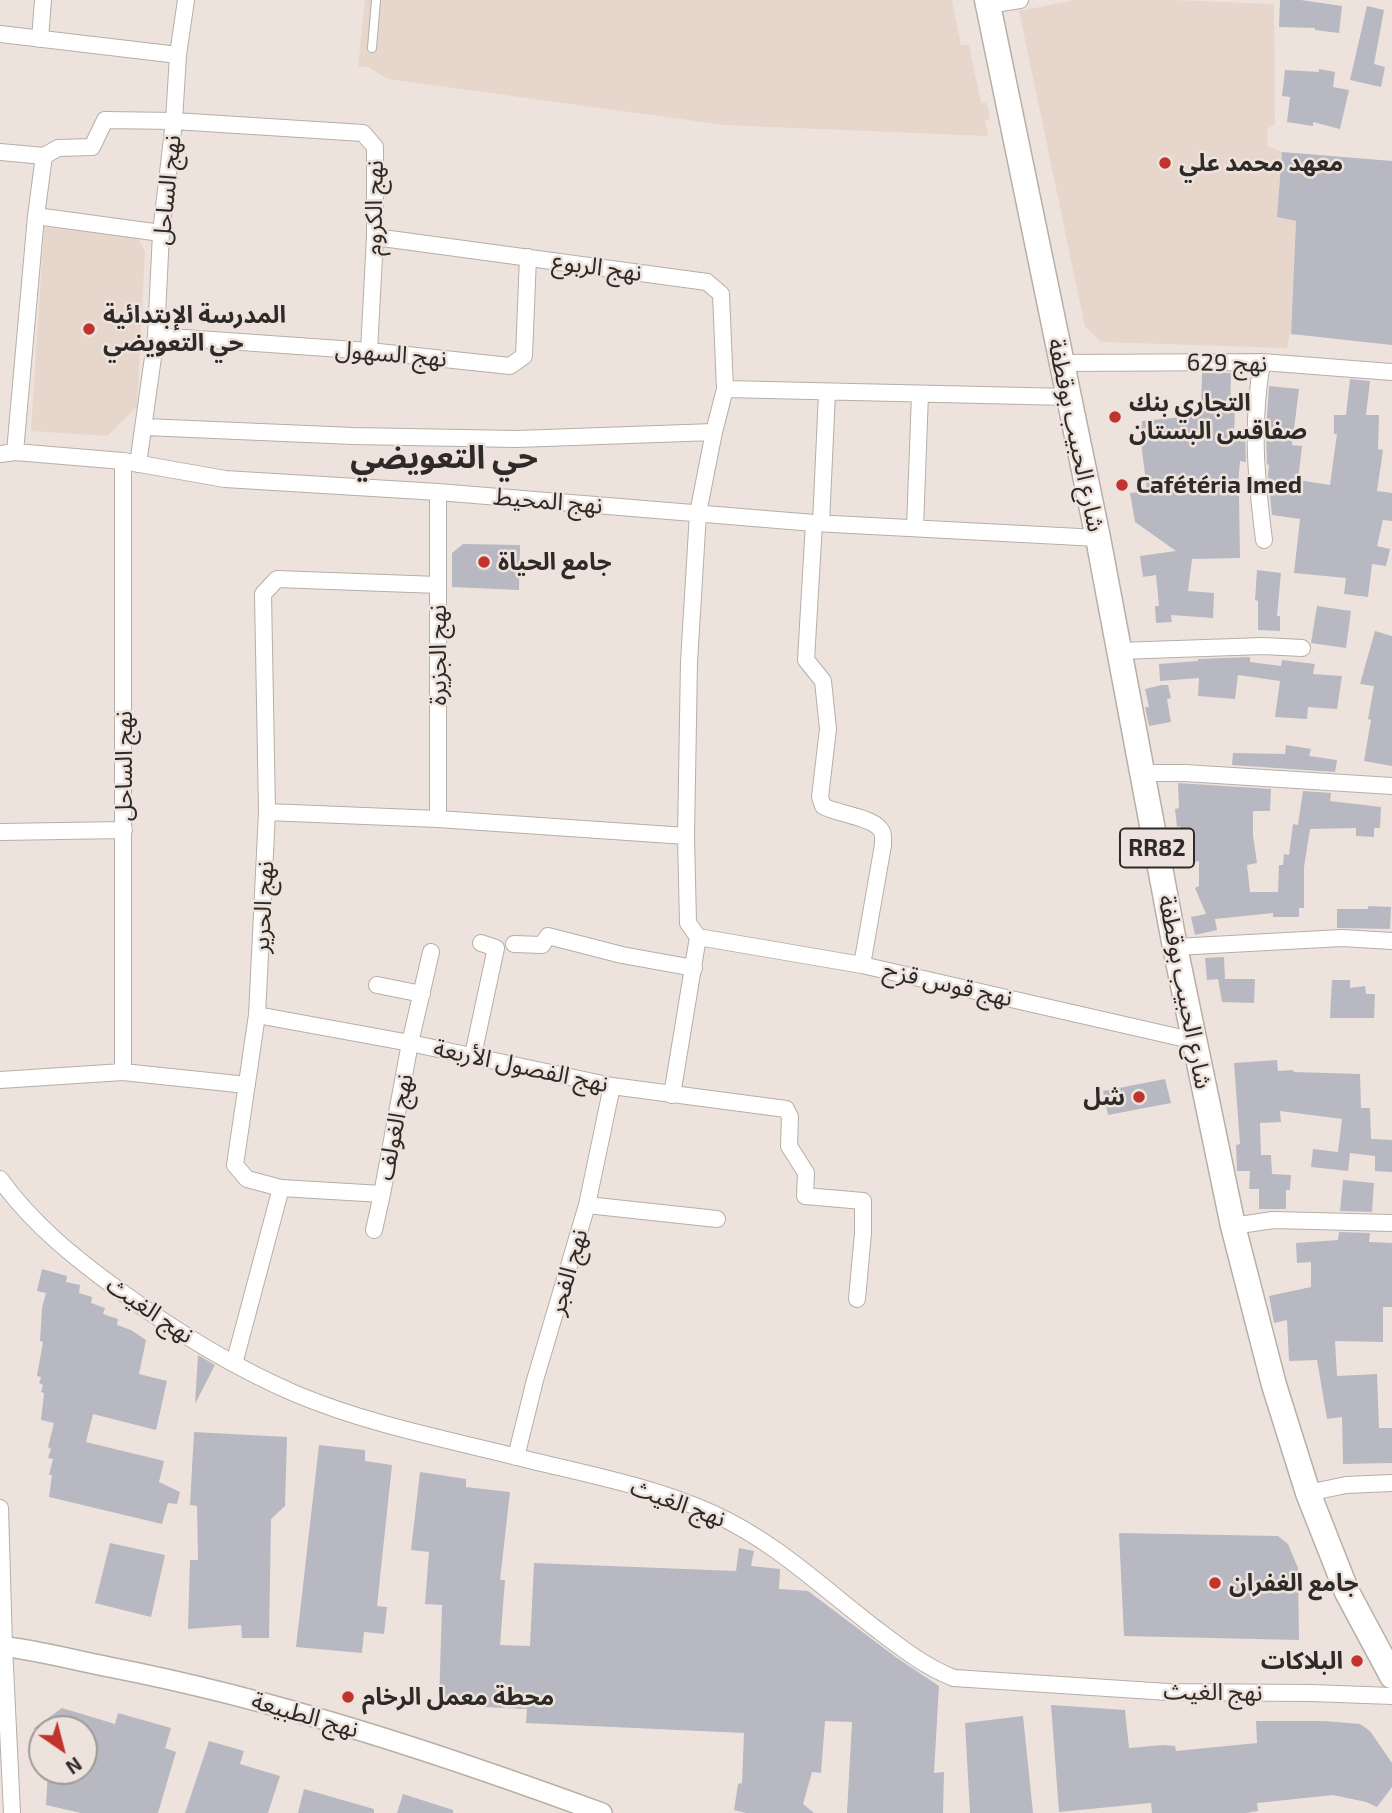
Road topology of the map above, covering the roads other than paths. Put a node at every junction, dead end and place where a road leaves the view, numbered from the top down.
1 (43, 0) edge
2 (186, 0) edge
3 (376, 0) edge
4 (1020, 0) edge
5 (987, 3) edge
6 (0, 34) edge
7 (40, 38) junction
8 (372, 48) dead end
9 (178, 55) junction
10 (174, 121) junction
11 (0, 152) edge
12 (44, 156) junction
13 (36, 216) junction
14 (161, 233) junction
15 (374, 237) junction
16 (528, 257) junction
17 (156, 336) junction
18 (369, 351) junction
19 (1262, 362) junction
20 (1061, 363) junction
21 (1392, 372) edge
22 (725, 389) junction
23 (827, 393) junction
24 (920, 394) junction
25 (1068, 397) junction
26 (145, 427) junction
27 (714, 432) junction
28 (7, 453) edge
29 (131, 462) junction
30 (438, 492) junction
31 (698, 513) junction
32 (817, 523) junction
33 (915, 528) junction
34 (1098, 538) junction
35 (1264, 540) dead end
36 (438, 585) junction
37 (1302, 648) dead end
38 (1119, 651) junction
39 (1143, 773) junction
40 (1392, 786) edge
41 (267, 812) junction
42 (438, 819) junction
43 (124, 830) junction
44 (0, 832) edge
45 (686, 836) junction
46 (698, 937) junction
47 (1392, 941) edge
48 (481, 943) dead end
49 (514, 944) dead end
50 (1175, 947) junction
51 (431, 952) dead end
52 (862, 965) junction
53 (694, 968) junction
54 (377, 985) dead end
55 (422, 994) junction
56 (257, 1015) junction
57 (1195, 1041) junction
58 (410, 1043) junction
59 (473, 1055) junction
60 (123, 1072) junction
61 (0, 1080) edge
62 (247, 1085) junction
63 (612, 1086) junction
64 (672, 1095) junction
65 (0, 1179) edge
66 (281, 1188) junction
67 (382, 1194) junction
68 (587, 1205) junction
69 (717, 1219) dead end
70 (1392, 1223) edge
71 (1233, 1226) junction
72 (374, 1230) dead end
73 (857, 1299) dead end
74 (234, 1364) junction
75 (516, 1457) junction
76 (1392, 1483) edge
77 (1308, 1493) junction
78 (0, 1508) edge
79 (2, 1646) edge
80 (1392, 1676) edge
81 (1392, 1696) edge
82 (12, 1813) edge
83 (602, 1813) edge

1 - 7 street
2 - 9 street, نهج الساحل
3 - 8 lane
4 - 5 street
5 - 20 main road, شارع الحبيب بوقطفة / RR82
6 - 7 street
7 - 9 street
9 - 10 street, نهج الساحل
10 - 12 street, نهج الكروم
10 - 14 street, نهج الساحل
10 - 15 street, نهج الكروم
11 - 12 street
12 - 13 street
13 - 14 street
13 - 28 street
14 - 17 street, نهج الساحل
15 - 16 street, نهج الربوع
15 - 18 street, نهج الكروم
16 - 18 street, نهج السهول
16 - 22 street, نهج الربوع
17 - 18 street, نهج السهول
17 - 26 street, نهج الساحل
19 - 20 street, نهج 629
19 - 21 street, نهج 629
19 - 35 street
20 - 25 main road, شارع الحبيب بوقطفة / RR82
22 - 23 street
22 - 27 street, نهج الربوع
23 - 24 street
23 - 32 street
24 - 25 street
24 - 33 street
25 - 34 main road, شارع الحبيب بوقطفة / RR82
26 - 27 street
26 - 29 street, نهج الساحل
27 - 31 street, نهج الربوع
28 - 29 street, نهج المحيط
29 - 30 street, نهج المحيط
29 - 43 street, نهج الساحل
30 - 31 street, نهج المحيط
30 - 36 street, نهج الجزيرة
31 - 32 street, نهج المحيط
31 - 45 street, نهج الربوع
32 - 33 street, نهج المحيط
32 - 52 street
33 - 34 street, نهج المحيط
34 - 38 main road, شارع الحبيب بوقطفة / RR82
36 - 41 street, نهج الحرير
36 - 42 street, نهج الجزيرة
37 - 38 street
38 - 39 main road, شارع الحبيب بوقطفة / RR82
39 - 40 street
39 - 50 main road, شارع الحبيب بوقطفة / RR82
41 - 42 street
41 - 56 street, نهج الحرير
42 - 45 street
43 - 44 street
43 - 60 street, نهج الساحل
45 - 46 street, نهج الربوع
46 - 52 street, نهج قوس قزح
46 - 53 street
47 - 50 street
48 - 59 street
49 - 53 street
50 - 57 main road, شارع الحبيب بوقطفة / RR82
51 - 55 street, نهج الغولف
52 - 57 street, نهج قوس قزح
53 - 64 street
54 - 55 street
55 - 58 street, نهج الغولف
56 - 58 street, نهج الفصول الأربعة
56 - 62 street, نهج الحرير
57 - 71 main road, شارع الحبيب بوقطفة / RR82
58 - 59 street, نهج الفصول الأربعة
58 - 67 street, نهج الغولف
59 - 63 street, نهج الفصول الأربعة
60 - 61 street
60 - 62 street
62 - 66 street, نهج الحرير
63 - 64 street, نهج الفصول الأربعة
63 - 68 street, نهج الفجر
64 - 73 street, نهج الفصول الأربعة
65 - 74 street, نهج الغيث
66 - 67 street, نهج الغولف
66 - 74 street
67 - 72 street
68 - 69 street
68 - 75 street, نهج الفجر
70 - 71 street
71 - 77 main road, شارع الحبيب بوقطفة / RR82
74 - 75 street, نهج الغيث
75 - 81 street, نهج الغيث
76 - 77 street
77 - 80 main road, شارع الحبيب بوقطفة / RR82
78 - 79 street
79 - 82 street
79 - 83 street, نهج الطبيعة

